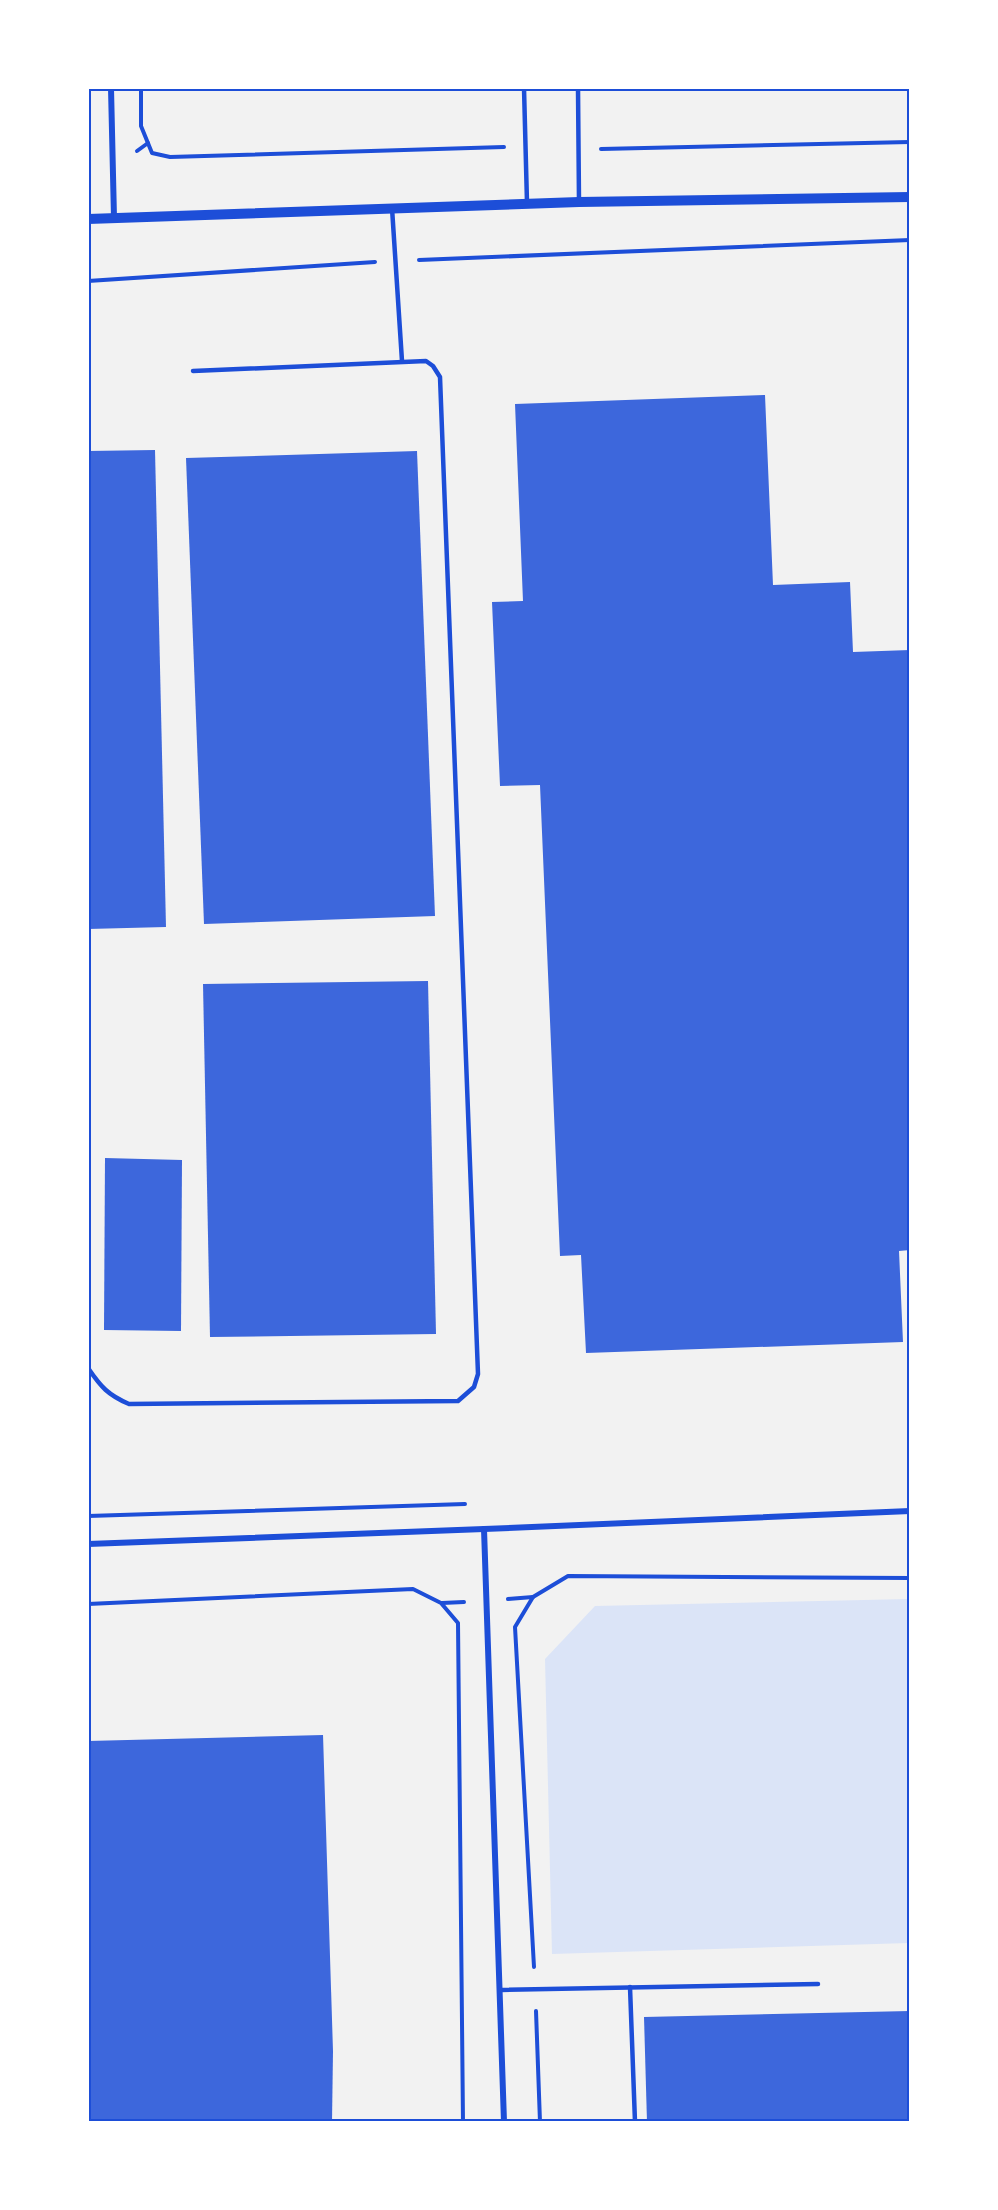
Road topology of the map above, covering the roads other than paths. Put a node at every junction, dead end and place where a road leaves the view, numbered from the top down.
1 (111, 88) edge
2 (524, 88) edge
3 (578, 88) edge
4 (909, 197) edge
5 (579, 202) junction
6 (527, 204) junction
7 (392, 208) junction
8 (88, 219) edge
9 (114, 219) junction
10 (402, 361) junction
11 (193, 371) dead end
12 (88, 1368) edge
13 (909, 1511) edge
14 (484, 1529) junction
15 (88, 1544) edge
16 (818, 1984) dead end
17 (630, 1987) junction
18 (501, 1989) junction
19 (504, 2121) edge
20 (635, 2121) edge

1 - 9 street
2 - 6 lane
3 - 5 lane
4 - 5 street
5 - 6 street
6 - 7 street
7 - 9 street
7 - 10 lane
8 - 9 street
10 - 11 lane
10 - 12 lane
13 - 14 street
14 - 15 street
14 - 18 street
16 - 17 lane
17 - 18 lane
17 - 20 lane
18 - 19 street

